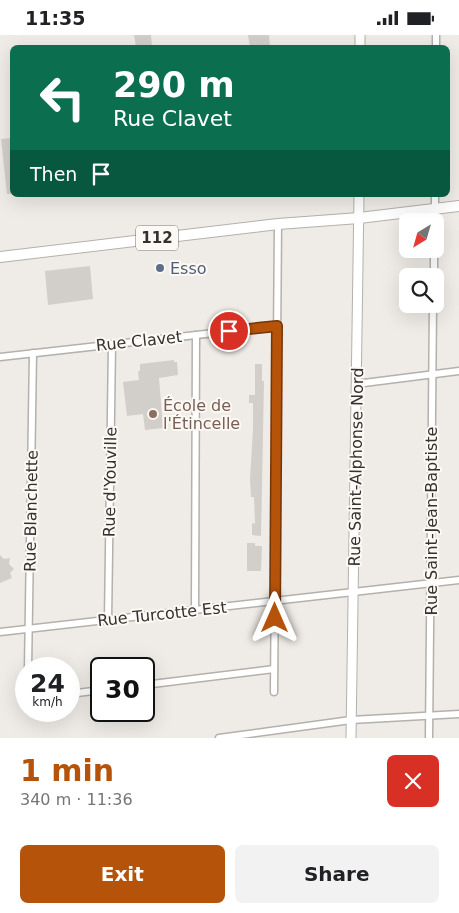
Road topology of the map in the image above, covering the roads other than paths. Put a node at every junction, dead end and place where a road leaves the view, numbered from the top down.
1 (359, 197) edge
2 (435, 197) edge
3 (459, 206) edge
4 (435, 210) junction
5 (358, 218) junction
6 (278, 224) junction
7 (0, 257) edge
8 (433, 313) edge
9 (277, 326) junction
10 (196, 335) junction
11 (112, 344) junction
12 (34, 353) junction
13 (0, 357) edge
14 (459, 371) edge
15 (432, 374) junction
16 (356, 384) junction
17 (459, 580) edge
18 (430, 583) junction
19 (354, 593) junction
20 (275, 601) junction
21 (195, 610) junction
22 (108, 620) junction
23 (30, 629) junction
24 (0, 632) edge
25 (29, 657) edge
26 (274, 669) junction
27 (155, 684) edge
28 (274, 691) dead end
29 (459, 714) edge
30 (430, 715) junction
31 (351, 720) junction
32 (219, 738) edge
33 (351, 738) edge
34 (429, 738) edge

1 - 5 main road, Rue Saint-Alphonse Nord
2 - 4 street
3 - 4 main road, 112
4 - 5 main road, 112
5 - 6 main road, 112
5 - 16 main road, Rue Saint-Alphonse Nord
6 - 7 main road, 112
6 - 9 street
8 - 15 street, Rue Saint-Jean-Baptiste
9 - 10 street, Rue Clavet
9 - 20 street
10 - 11 street, Rue Clavet
10 - 21 street
11 - 12 street, Rue Clavet
11 - 22 street, Rue d'Youville
12 - 13 street, Rue Clavet
12 - 23 street, Rue Blanchette
14 - 15 street
15 - 16 street
15 - 18 street, Rue Saint-Jean-Baptiste
16 - 19 main road, Rue Saint-Alphonse Nord
17 - 18 street, Rue Turcotte Est
18 - 19 street, Rue Turcotte Est
18 - 30 street, Rue Saint-Jean-Baptiste
19 - 20 street, Rue Turcotte Est
19 - 31 main road, Rue Saint-Alphonse Nord
20 - 21 street, Rue Turcotte Est
20 - 26 street
21 - 22 street, Rue Turcotte Est
22 - 23 street, Rue Turcotte Est
23 - 24 street, Rue Turcotte Est
23 - 25 street, Rue Blanchette
26 - 27 street
26 - 28 street
29 - 30 street
30 - 31 street
30 - 34 street, Rue Saint-Jean-Baptiste
31 - 32 street
31 - 33 main road, Rue Saint-Alphonse Nord

